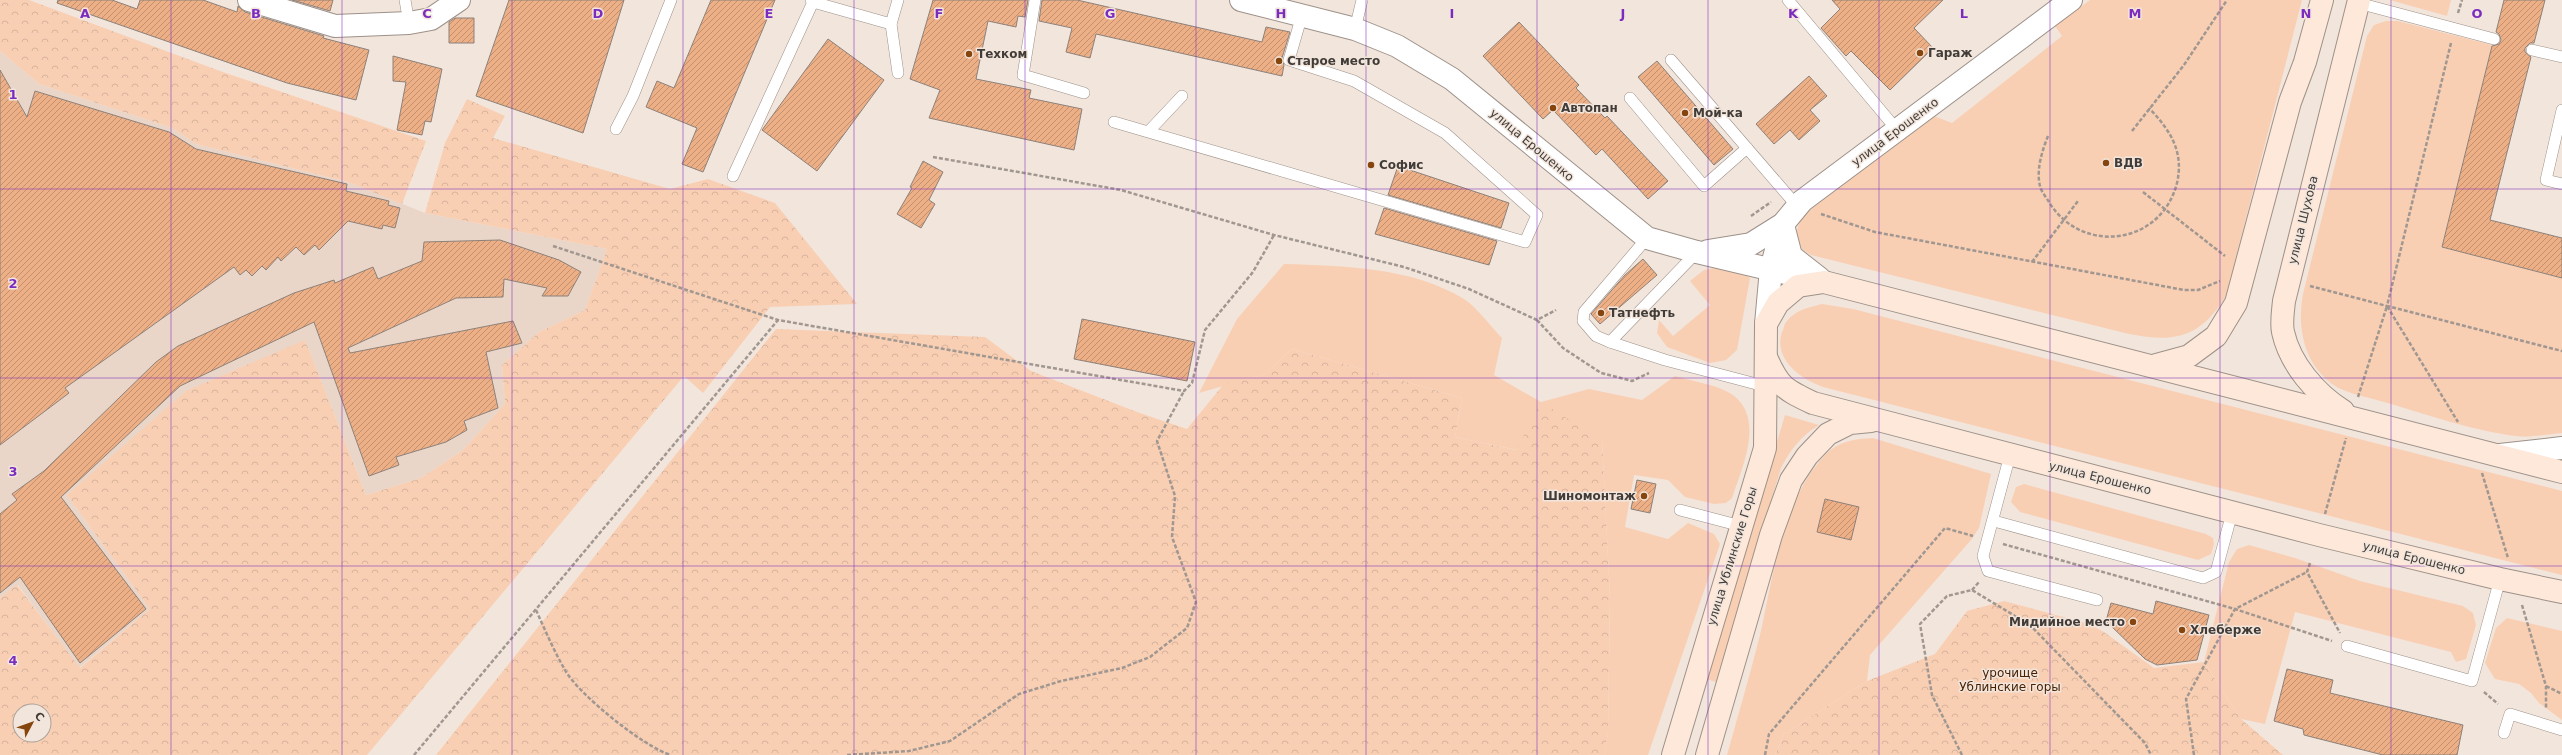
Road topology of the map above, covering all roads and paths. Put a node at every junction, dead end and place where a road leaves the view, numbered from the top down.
1 (249, 0) edge
2 (405, 0) edge
3 (459, 0) edge
4 (671, 0) edge
5 (898, 0) edge
6 (1035, 0) edge
7 (1242, 0) edge
8 (1362, 0) edge
9 (1788, 0) edge
10 (2071, 0) edge
11 (2227, 0) edge
12 (2322, 0) edge
13 (2462, 0) edge
14 (812, 1) edge
15 (2358, 2) edge
16 (1302, 15) junction
17 (409, 24) junction
18 (890, 24) junction
19 (1355, 29) junction
20 (2454, 29) junction
21 (2494, 39) dead end
22 (2532, 50) dead end
23 (2562, 57) edge
24 (1671, 60) dead end
25 (898, 73) dead end
26 (1084, 93) dead end
27 (1182, 96) dead end
28 (1630, 98) dead end
29 (2150, 108) junction
30 (2562, 110) edge
31 (1114, 122) dead end
32 (616, 129) dead end
33 (1149, 131) junction
34 (1898, 131) junction
35 (2132, 131) dead end
36 (2048, 136) dead end
37 (1748, 148) junction
38 (933, 157) dead end
39 (733, 176) dead end
40 (2562, 184) edge
41 (2143, 192) dead end
42 (1795, 200) junction
43 (2078, 202) dead end
44 (2166, 210) junction
45 (1750, 217) dead end
46 (2064, 221) junction
47 (1783, 224) junction
48 (1274, 235) junction
49 (1647, 238) junction
50 (553, 246) dead end
51 (1698, 252) junction
52 (2228, 258) dead end
53 (2032, 262) junction
54 (1771, 269) junction
55 (2222, 278) dead end
56 (1824, 282) junction
57 (2309, 285) dead end
58 (2387, 306) junction
59 (1556, 310) dead end
60 (778, 320) junction
61 (1537, 320) junction
62 (1766, 324) junction
63 (1610, 342) junction
64 (2562, 351) edge
65 (1765, 354) junction
66 (1665, 360) junction
67 (2155, 365) junction
68 (1764, 386) junction
69 (1184, 391) junction
70 (2352, 418) junction
71 (1878, 421) junction
72 (2562, 448) edge
73 (2475, 450) junction
74 (2010, 455) junction
75 (2497, 456) junction
76 (2562, 472) edge
77 (1680, 510) dead end
78 (2232, 513) junction
79 (2324, 518) dead end
80 (1994, 521) junction
81 (1741, 526) junction
82 (2306, 572) dead end
83 (2508, 581) junction
84 (2562, 592) edge
85 (2097, 600) dead end
86 (536, 610) junction
87 (2347, 646) dead end
88 (2472, 681) junction
89 (2546, 686) junction
90 (2562, 694) edge
91 (2510, 714) junction
92 (2546, 725) junction
93 (2562, 730) edge
94 (2504, 733) dead end
95 (1769, 734) dead end
96 (414, 755) edge
97 (671, 755) edge
98 (847, 755) edge
99 (1673, 755) edge
100 (1707, 755) edge
101 (1765, 755) edge
102 (1962, 755) edge
103 (2151, 755) edge
104 (2194, 755) edge

1 - 17 street
2 - 17 lane
3 - 17 street
4 - 32 lane
5 - 18 lane
6 - 26 lane
7 - 16 street, улица Ерошенко
8 - 19 lane
9 - 34 lane
10 - 34 street, улица Ерошенко
11 - 29 path
12 - 67 main road
13 - 20 path
14 - 18 lane
14 - 39 lane
15 - 20 lane
15 - 70 main road, улица Шухова
16 - 19 street, улица Ерошенко
16 - 33 lane
18 - 25 lane
19 - 49 street, улица Ерошенко
20 - 21 lane
20 - 58 path
22 - 23 lane
24 - 37 lane
27 - 33 lane
28 - 37 lane
29 - 35 path
29 - 44 path
30 - 40 lane
31 - 33 lane
34 - 42 street, улица Ерошенко
36 - 46 path
37 - 42 lane
38 - 48 path
41 - 44 path
42 - 45 path
42 - 47 street, улица Ерошенко
42 - 53 path
43 - 46 path
44 - 46 path
44 - 52 path
46 - 53 path
47 - 51 street
47 - 54 street
47 - 56 street, улица Ерошенко
48 - 61 path
48 - 69 path
49 - 51 street, улица Ерошенко
49 - 63 lane
50 - 60 path
51 - 54 street, улица Ерошенко
51 - 63 lane
53 - 55 path
54 - 56 street, улица Ерошенко
54 - 62 street
56 - 62 main road, улица Ерошенко
56 - 67 main road, улица Ерошенко
57 - 58 path
58 - 64 path
58 - 70 path
58 - 73 path
59 - 61 path
60 - 69 path
60 - 86 path
61 - 66 path
62 - 65 main road, улица Ерошенко
63 - 66 lane
65 - 68 main road, улица Ублинские Горы
65 - 71 main road, улица Ерошенко
66 - 68 lane
67 - 70 main road, улица Ерошенко
68 - 81 main road, улица Ублинские Горы
69 - 98 path
70 - 73 main road, улица Ерошенко
70 - 79 path
71 - 74 main road, улица Ерошенко
71 - 100 main road
72 - 75 street, улица Ерошенко
73 - 75 main road, улица Ерошенко
73 - 83 path
74 - 78 main road, улица Ерошенко
74 - 80 lane
75 - 76 main road, улица Ерошенко
77 - 81 lane
78 - 80 lane
78 - 83 main road, улица Ерошенко
80 - 85 lane
81 - 99 main road, улица Ублинские Горы
82 - 104 path
83 - 84 main road, улица Ерошенко
83 - 88 lane
83 - 89 path
86 - 96 path
86 - 97 path
87 - 88 lane
88 - 91 path
89 - 90 path
89 - 92 path
91 - 92 lane
91 - 94 lane
92 - 93 lane
95 - 101 path
102 - 103 path

